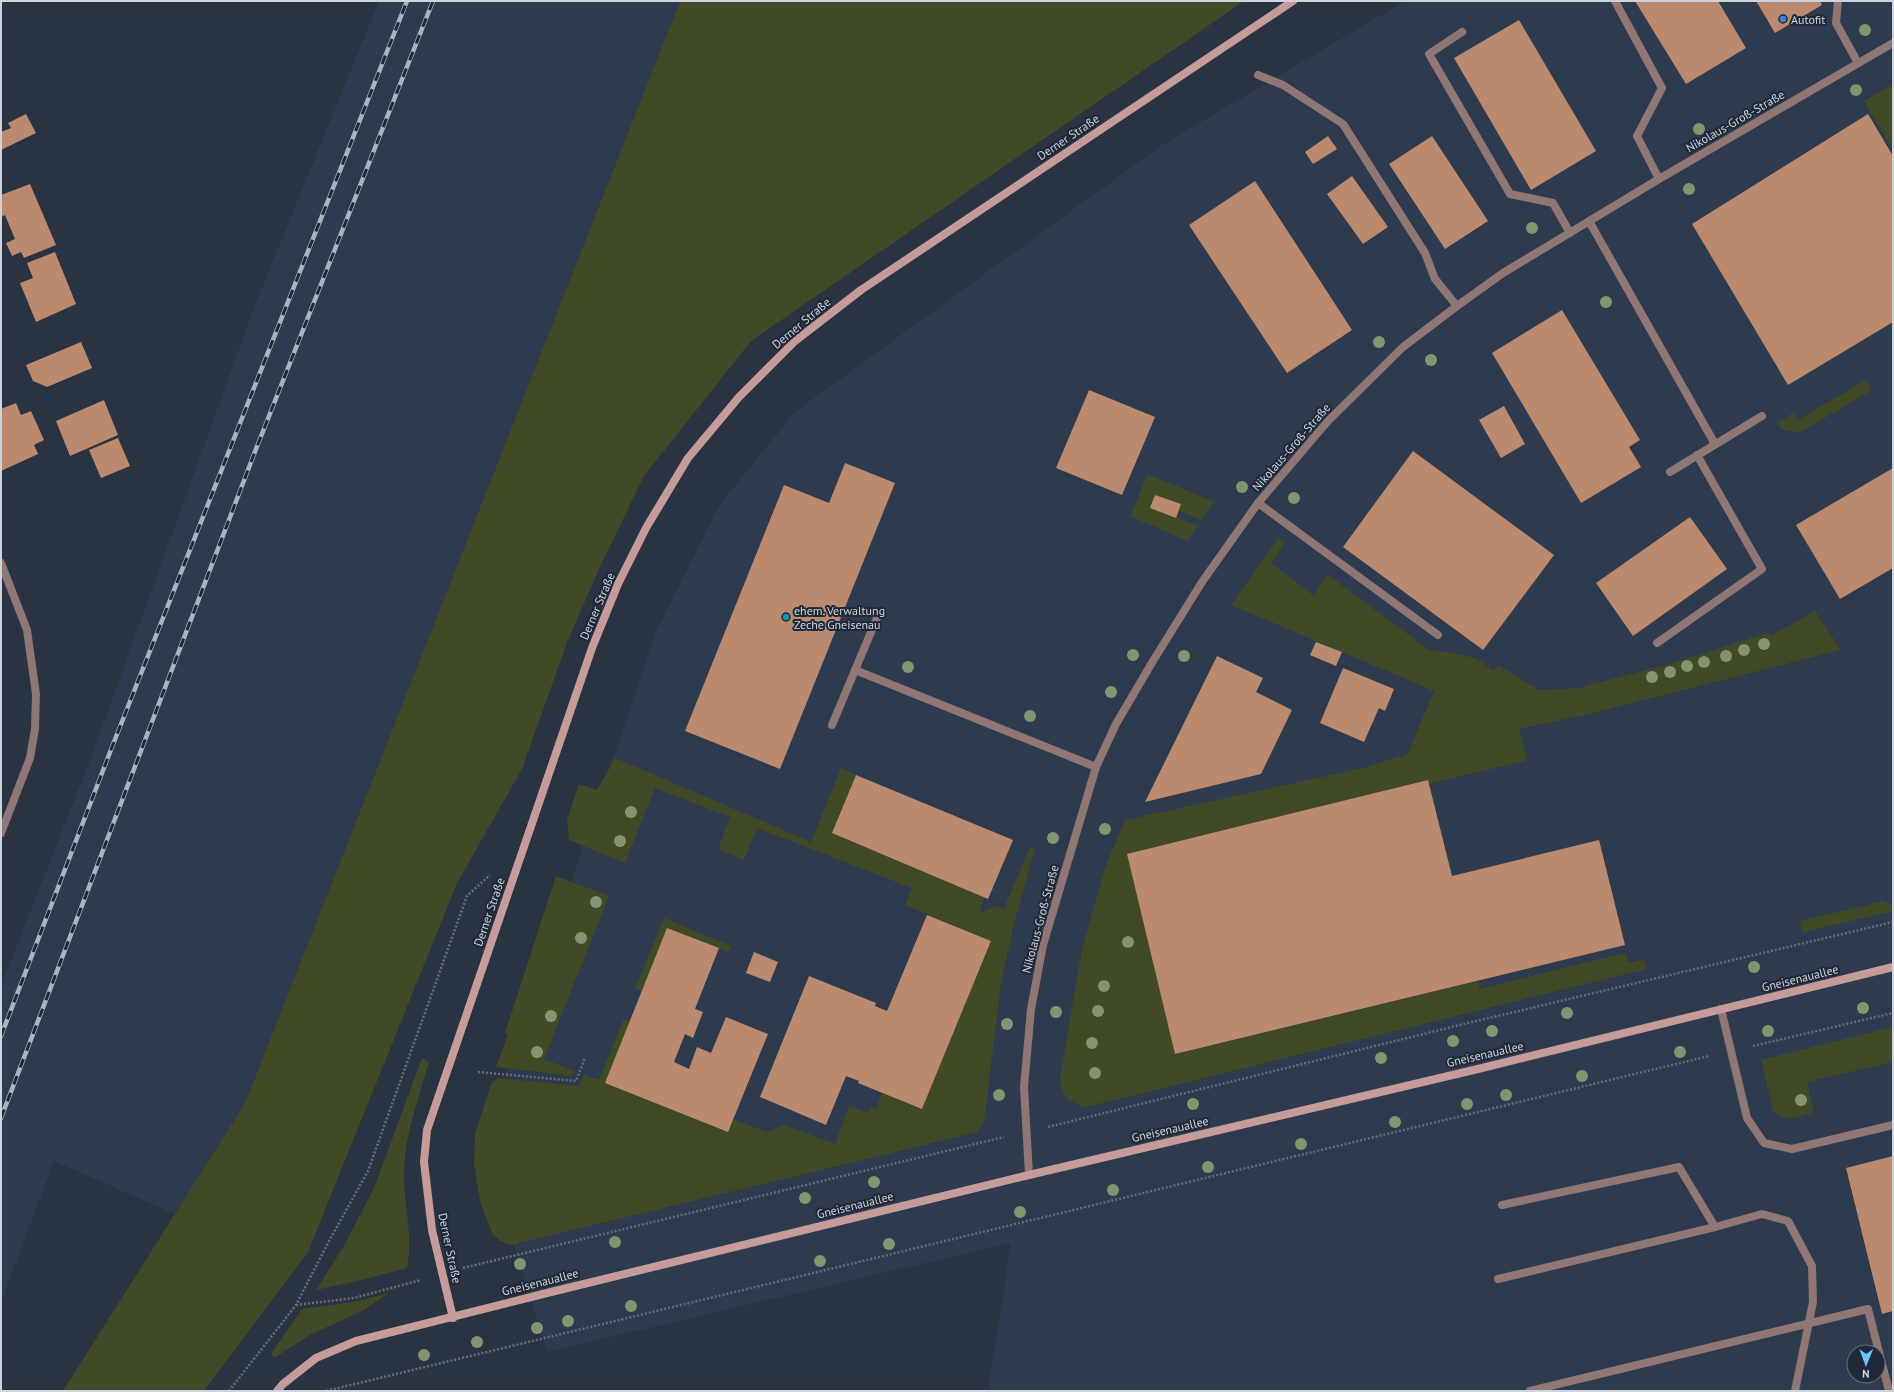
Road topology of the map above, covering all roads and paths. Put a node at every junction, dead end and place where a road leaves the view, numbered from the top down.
1 (1293, 1) edge
2 (1615, 1) edge
3 (1838, 1) edge
4 (1462, 32) dead end
5 (1893, 43) edge
6 (1858, 63) junction
7 (1258, 75) dead end
8 (1659, 179) junction
9 (1589, 221) junction
10 (1570, 233) junction
11 (1457, 306) junction
12 (1762, 416) dead end
13 (1715, 444) junction
14 (1697, 455) junction
15 (1670, 472) dead end
16 (1258, 503) junction
17 (1, 563) edge
18 (879, 613) dead end
19 (1438, 635) dead end
20 (1657, 643) dead end
21 (855, 670) junction
22 (832, 725) dead end
23 (1096, 767) junction
24 (1, 834) edge
25 (496, 870) dead end
26 (1893, 922) edge
27 (1893, 967) edge
28 (1721, 1009) junction
29 (1893, 1013) edge
30 (1731, 1051) junction
31 (584, 1058) dead end
32 (478, 1072) dead end
33 (1893, 1125) edge
34 (1026, 1132) junction
35 (1029, 1175) junction
36 (1502, 1205) dead end
37 (1715, 1227) junction
38 (443, 1273) junction
39 (1498, 1279) dead end
40 (296, 1305) junction
41 (453, 1318) junction
42 (1808, 1325) junction
43 (229, 1391) edge
44 (278, 1391) edge
45 (326, 1391) edge
46 (1530, 1391) edge
47 (1795, 1391) edge
48 (1889, 1391) edge

1 - 38 main road, Derner Straße
2 - 8 street
3 - 6 street
4 - 10 street
5 - 6 street, Nikolaus-Groß-Straße
6 - 8 street, Nikolaus-Groß-Straße
7 - 11 street
8 - 9 street, Nikolaus-Groß-Straße
9 - 10 street, Nikolaus-Groß-Straße
9 - 13 street
10 - 11 street, Nikolaus-Groß-Straße
11 - 16 street, Nikolaus-Groß-Straße
12 - 13 street
13 - 14 street
14 - 15 street
14 - 20 street
16 - 19 street
16 - 23 street, Nikolaus-Groß-Straße
17 - 24 street
18 - 21 street
21 - 22 street
21 - 23 street
23 - 34 street, Nikolaus-Groß-Straße
25 - 40 path
26 - 34 path
27 - 28 main road, Gneisenauallee
28 - 30 street
28 - 35 main road, Gneisenauallee
29 - 30 path
30 - 33 street
30 - 45 path
31 - 32 path
34 - 35 street, Nikolaus-Groß-Straße
34 - 38 path
35 - 41 main road, Gneisenauallee
36 - 37 street
37 - 39 street
37 - 42 street
38 - 40 path
38 - 41 main road, Derner Straße
40 - 43 path
41 - 44 main road
42 - 46 street
42 - 47 street
42 - 48 street

